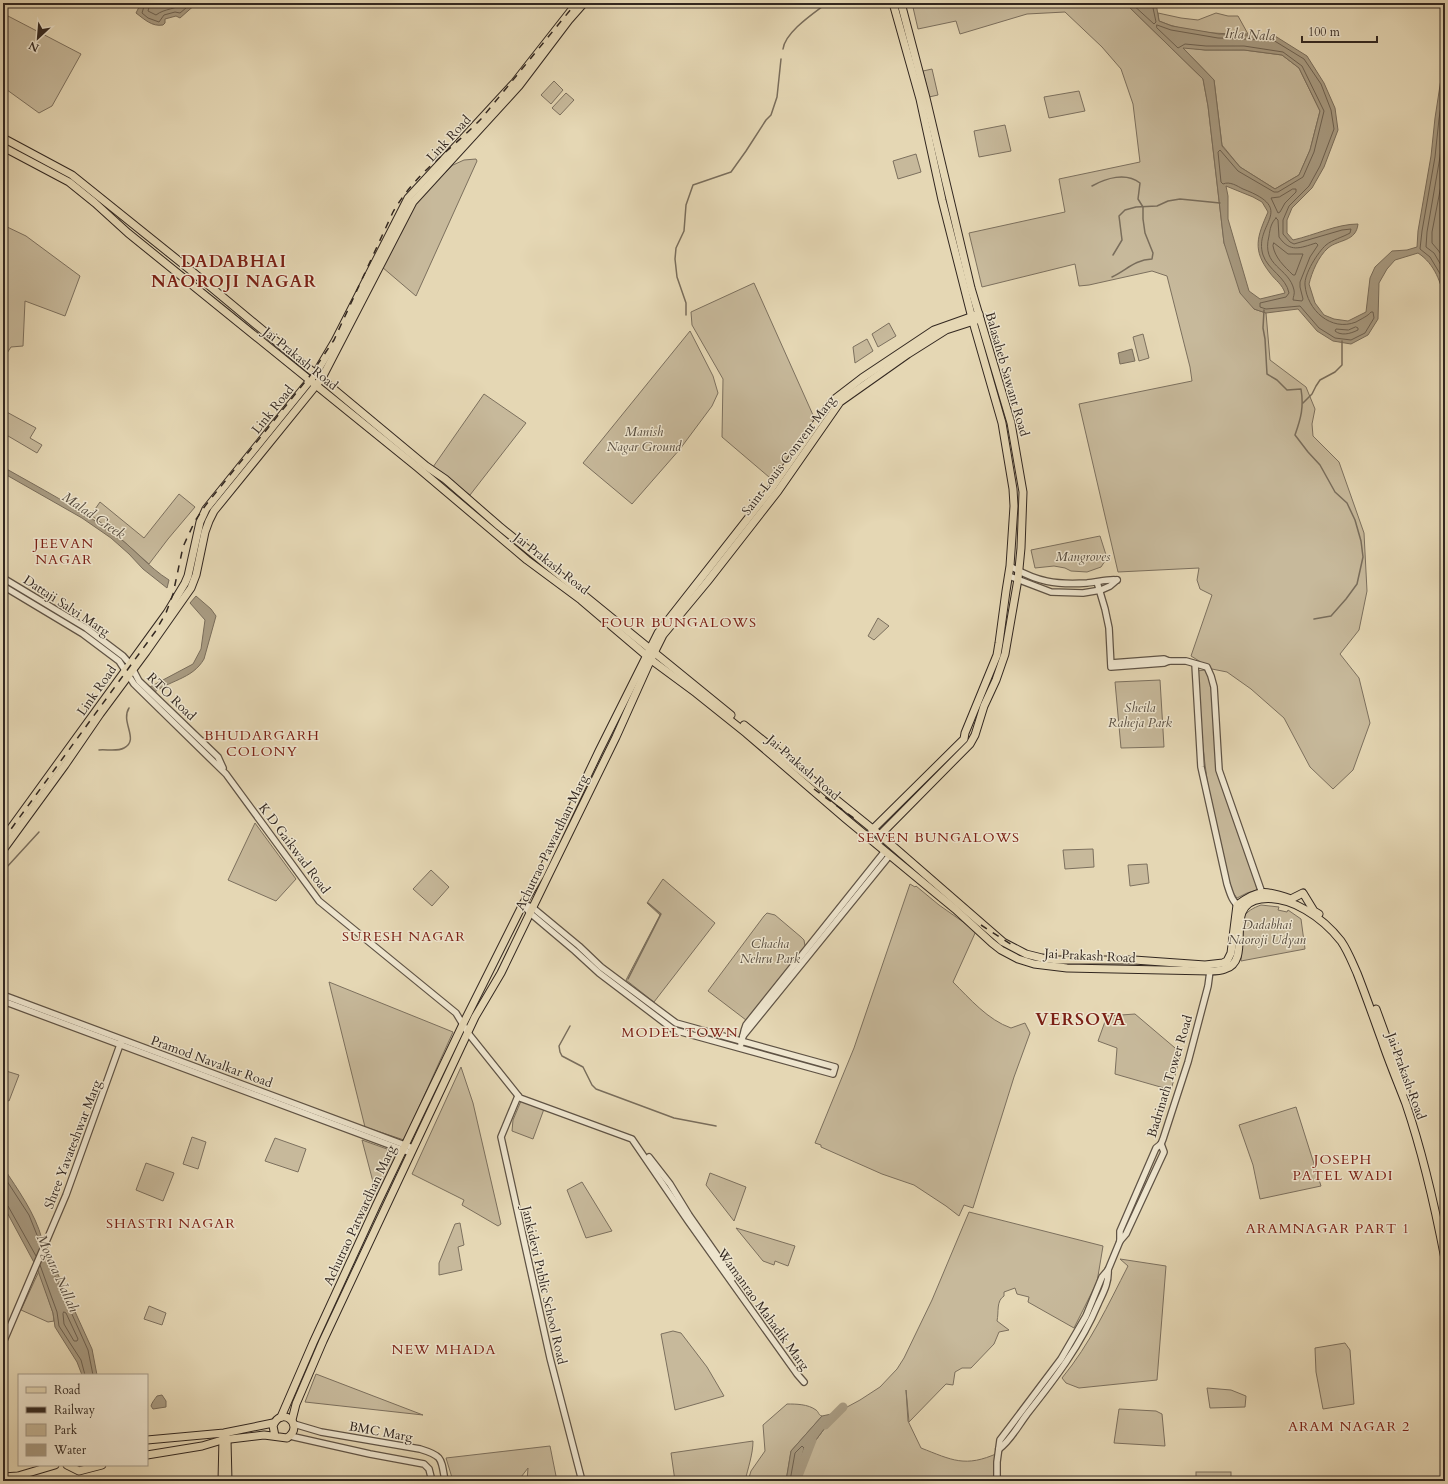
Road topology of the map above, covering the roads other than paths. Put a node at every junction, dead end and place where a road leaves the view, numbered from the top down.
1 (577, 3) edge
2 (584, 3) edge
3 (893, 3) edge
4 (901, 3) edge
5 (3, 138) edge
6 (3, 147) edge
7 (976, 318) junction
8 (316, 373) junction
9 (322, 378) junction
10 (310, 380) junction
11 (317, 386) junction
12 (1010, 566) junction
13 (1018, 571) junction
14 (1009, 576) junction
15 (3, 578) edge
16 (1018, 579) junction
17 (1097, 582) junction
18 (3, 586) edge
19 (1099, 590) junction
20 (652, 650) junction
21 (648, 657) junction
22 (1194, 664) junction
23 (129, 670) junction
24 (825, 791) junction
25 (820, 797) junction
26 (247, 801) joint
27 (872, 830) junction
28 (880, 835) junction
29 (3, 839) edge
30 (3, 850) edge
31 (888, 853) junction
32 (1262, 893) junction
33 (523, 904) junction
34 (1240, 907) junction
35 (531, 910) junction
36 (1210, 971) junction
37 (3, 995) edge
38 (1368, 996) junction
39 (3, 1002) edge
40 (464, 1024) junction
41 (468, 1033) junction
42 (743, 1039) junction
43 (121, 1042) junction
44 (740, 1049) junction
45 (518, 1096) junction
46 (404, 1148) junction
47 (412, 1151) junction
48 (1440, 1224) junction
49 (1445, 1236) edge
50 (1445, 1259) edge
51 (3, 1343) edge
52 (281, 1417) junction
53 (292, 1422) junction
54 (273, 1423) junction
55 (224, 1433) junction
56 (275, 1436) junction
57 (290, 1436) junction
58 (148, 1440) edge
59 (225, 1440) junction
60 (148, 1455) edge
61 (225, 1464) junction
62 (38, 1466) edge
63 (50, 1466) edge
64 (69, 1466) edge
65 (98, 1466) edge
66 (3, 1472) edge
67 (14, 1474) junction
68 (3, 1477) edge
69 (222, 1481) edge
70 (228, 1481) edge
71 (432, 1481) edge
72 (445, 1481) edge
73 (582, 1481) edge
74 (997, 1481) edge

1 - 8 main road, Link Road
2 - 9 main road, Link Road
3 - 7 main road, Balasaheb Sawant Road
4 - 7 main road, Balasaheb Sawant Road
5 - 8 main road, Jai Prakash Road
6 - 10 main road, Jai Prakash Road
7 - 12 main road, Balasaheb Sawant Road
7 - 13 main road, Balasaheb Sawant Road
7 - 20 main road, Saint Louis Convent Marg
8 - 9 main road, Jai Prakash Road
8 - 10 main road, Link Road
9 - 11 main road, Link Road
9 - 20 main road, Jai Prakash Road
10 - 11 main road, Jai Prakash Road
10 - 23 main road, Link Road
11 - 21 main road, Jai Prakash Road
11 - 23 main road, Link Road
12 - 13 street
12 - 14 main road, Balasaheb Sawant Road
13 - 16 main road, Balasaheb Sawant Road
13 - 17 street
14 - 16 street
14 - 27 main road, Balasaheb Sawant Road
15 - 23 street, Dattaji Salvi Marg
16 - 19 street
16 - 28 main road, Balasaheb Sawant Road
17 - 19 street
17 - 19 street
18 - 23 street, Dattaji Salvi Marg
19 - 22 street
20 - 21 main road, Saint Louis Convent Marg
20 - 24 main road, Jai Prakash Road
21 - 25 main road, Jai Prakash Road
21 - 33 main road, Achutrao Pawardhan Marg
21 - 35 main road, Achutrao Pawardhan Marg
22 - 32 street
22 - 34 street
23 - 26 street, RTO Road
23 - 29 main road, Link Road
23 - 30 main road, Link Road
24 - 25 main road
24 - 27 main road, Jai Prakash Road
25 - 31 main road, Jai Prakash Road
26 - 40 street, K D Gaikwad Road
27 - 28 main road, Jai Prakash Road
28 - 34 main road, Jai Prakash Road
31 - 36 main road, Jai Prakash Road
31 - 42 street
32 - 34 main road
32 - 38 main road, Jai Prakash Road
33 - 35 street
33 - 40 main road, Achutrao Pawardhan Marg
34 - 36 main road, Jai Prakash Road
34 - 38 main road, Jai Prakash Road
35 - 41 main road, Achutrao Pawardhan Marg
35 - 42 street
35 - 44 street
36 - 74 street, Badrinath Tower Road
37 - 43 street, Pramod Navalkar Road
38 - 48 main road, Jai Prakash Road
39 - 43 street, Pramod Navalkar Road
40 - 41 street, K D Gaikwad Road
40 - 46 main road, Achutrao Patwardhan Marg
41 - 45 street, Wamanrao Mahadik Marg
41 - 47 main road, Achutrao Patwardhan Marg
42 - 44 street
42 - 44 street
43 - 46 street, Pramod Navalkar Road
43 - 51 street, Shree Yavateshwar Marg
45 - 45 street, Wamanrao Mahadik Marg
45 - 73 street, Jankidevi Public School Road
46 - 47 street, Pramod Navalkar Road
46 - 52 main road, Achutrao Patwardhan Marg
47 - 53 main road, Achutrao Patwardhan Marg
48 - 49 main road, Jai Prakash Road
48 - 50 main road, Jai Prakash Road
52 - 53 main road
52 - 54 main road
53 - 57 main road
53 - 72 street, BMC Marg
54 - 55 main road
54 - 56 main road
55 - 58 main road
55 - 59 main road
56 - 57 main road
56 - 59 main road
57 - 71 street, BMC Marg
59 - 60 main road
59 - 61 main road
61 - 69 main road
61 - 70 main road
62 - 67 main road
63 - 67 main road
64 - 65 main road
66 - 67 main road
67 - 68 main road

